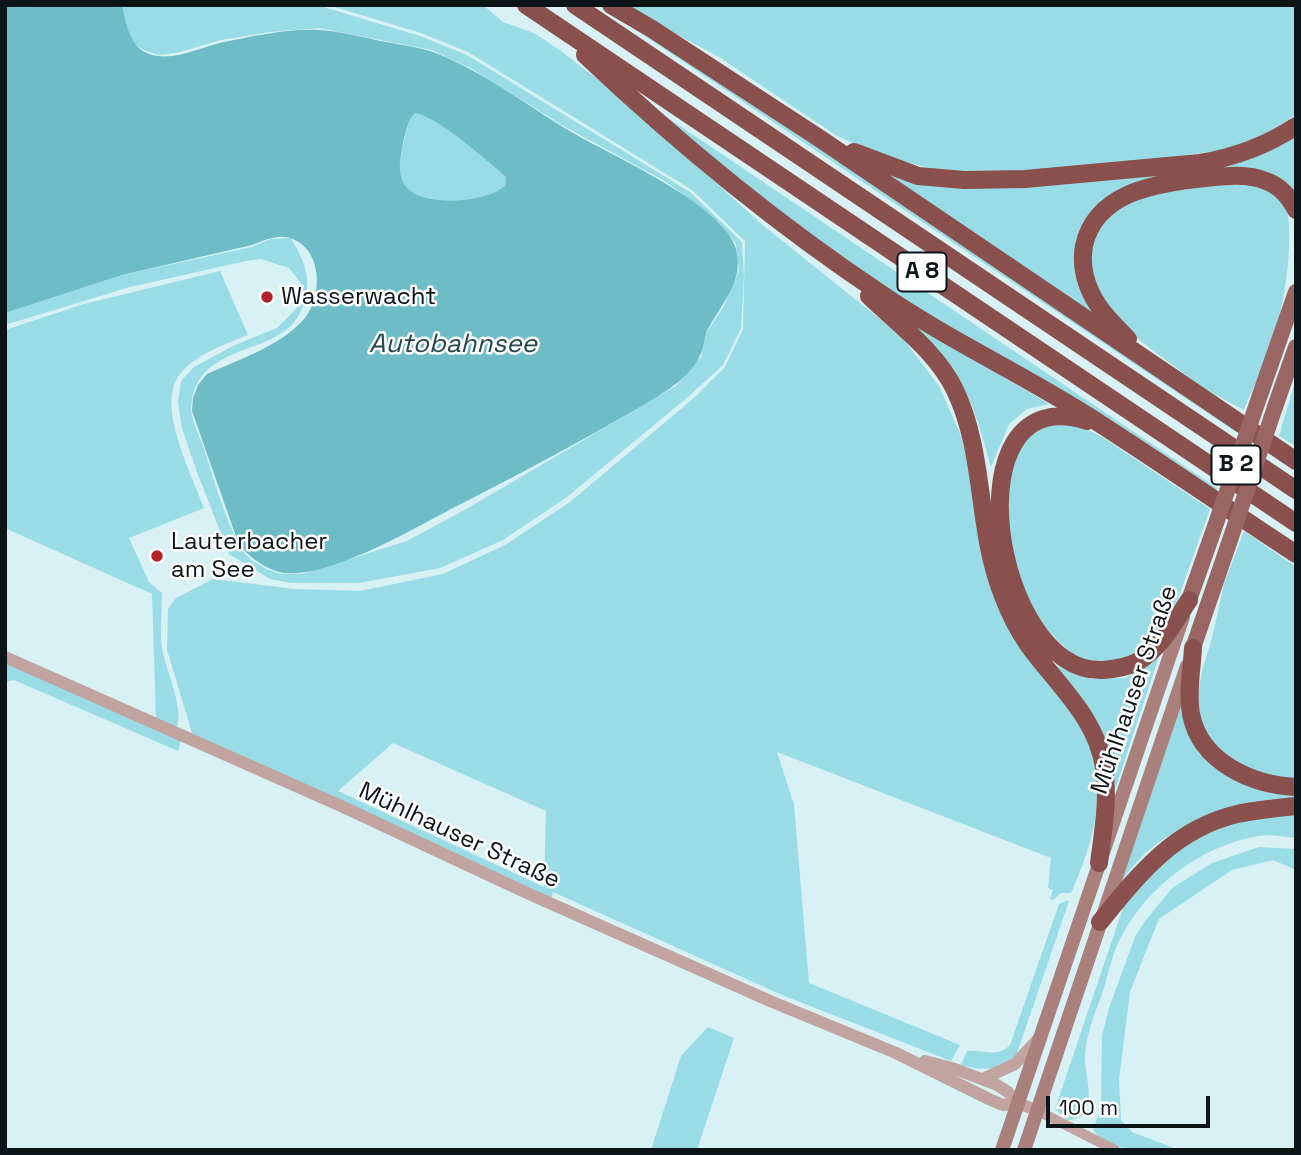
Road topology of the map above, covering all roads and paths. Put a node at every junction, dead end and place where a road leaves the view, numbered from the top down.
1 (526, 5) edge
2 (575, 5) edge
3 (611, 5) edge
4 (548, 20) junction
5 (1296, 126) edge
6 (819, 138) junction
7 (1296, 210) edge
8 (825, 255) junction
9 (1296, 292) edge
10 (1296, 347) edge
11 (1164, 372) junction
12 (1117, 435) junction
13 (1296, 461) edge
14 (1296, 490) edge
15 (1296, 523) edge
16 (1296, 554) edge
17 (1189, 600) junction
18 (1193, 648) junction
19 (5, 657) edge
20 (1296, 787) edge
21 (1296, 806) edge
22 (1100, 863) junction
23 (1100, 922) junction
24 (1041, 1036) junction
25 (896, 1053) junction
26 (983, 1079) junction
27 (1018, 1103) junction
28 (1038, 1111) junction
29 (1002, 1150) edge
30 (1024, 1150) edge
31 (1115, 1150) edge

1 - 4 highway, A 8
2 - 14 highway, A 8
3 - 6 highway
4 - 8 highway
4 - 15 highway, A 8
5 - 6 highway
6 - 11 highway
7 - 11 highway
8 - 12 highway
8 - 22 highway
9 - 17 main road, Mühlhauser Straße / B 2, bridge
10 - 18 main road, Mühlhauser Straße, bridge
11 - 13 highway
12 - 16 highway
12 - 17 highway
17 - 22 main road, Mühlhauser Straße
18 - 20 highway
18 - 23 main road, Mühlhauser Straße
19 - 25 street, Mühlhauser Straße
21 - 23 highway
22 - 24 main road, Mühlhauser Straße
23 - 28 main road, Mühlhauser Straße
24 - 26 street
24 - 27 main road, Mühlhauser Straße
25 - 26 street, Mühlhauser Straße
25 - 27 street, Mühlhauser Straße
26 - 27 street, Mühlhauser Straße
27 - 28 street
27 - 29 main road, Mühlhauser Straße
28 - 30 main road, Mühlhauser Straße
28 - 31 street

